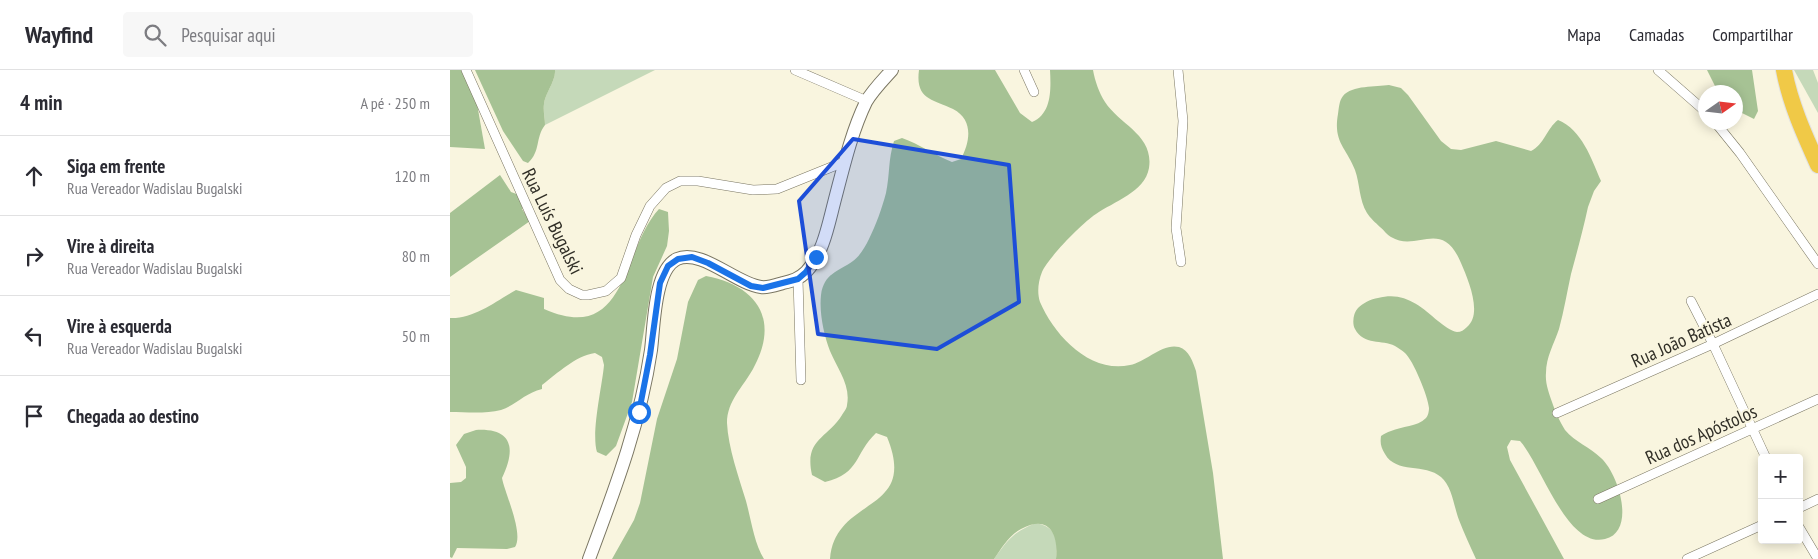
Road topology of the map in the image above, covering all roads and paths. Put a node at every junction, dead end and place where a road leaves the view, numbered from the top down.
1 (466, 70) edge
2 (796, 70) edge
3 (892, 70) edge
4 (1024, 70) edge
5 (1178, 70) edge
6 (1658, 70) edge
7 (1784, 70) edge
8 (1034, 92) dead end
9 (867, 101) junction
10 (1698, 105) edge
11 (1721, 130) edge
12 (844, 162) junction
13 (1818, 164) edge
14 (1181, 262) dead end
15 (1818, 264) edge
16 (798, 279) junction
17 (1818, 294) edge
18 (1691, 301) dead end
19 (1713, 344) junction
20 (801, 380) dead end
21 (1818, 399) edge
22 (1558, 414) dead end
23 (1752, 428) junction
24 (1764, 454) edge
25 (1598, 499) dead end
26 (1818, 500) edge
27 (1803, 506) edge
28 (1758, 527) edge
29 (1803, 534) edge
30 (589, 559) edge
31 (1687, 559) edge
32 (1818, 559) edge

1 - 12 street, Rua Luís Bugalski
2 - 9 street
3 - 9 main road
4 - 8 street
5 - 14 street
6 - 10 street
7 - 13 highway
9 - 12 main road
11 - 15 street
12 - 16 main road
16 - 20 street
16 - 30 main road
17 - 19 street, Rua João Batista
18 - 19 street
19 - 22 street, Rua João Batista
19 - 23 street
21 - 23 street, Rua dos Apóstolos
23 - 24 street
23 - 25 street, Rua dos Apóstolos
26 - 27 street
28 - 31 street
29 - 32 street

